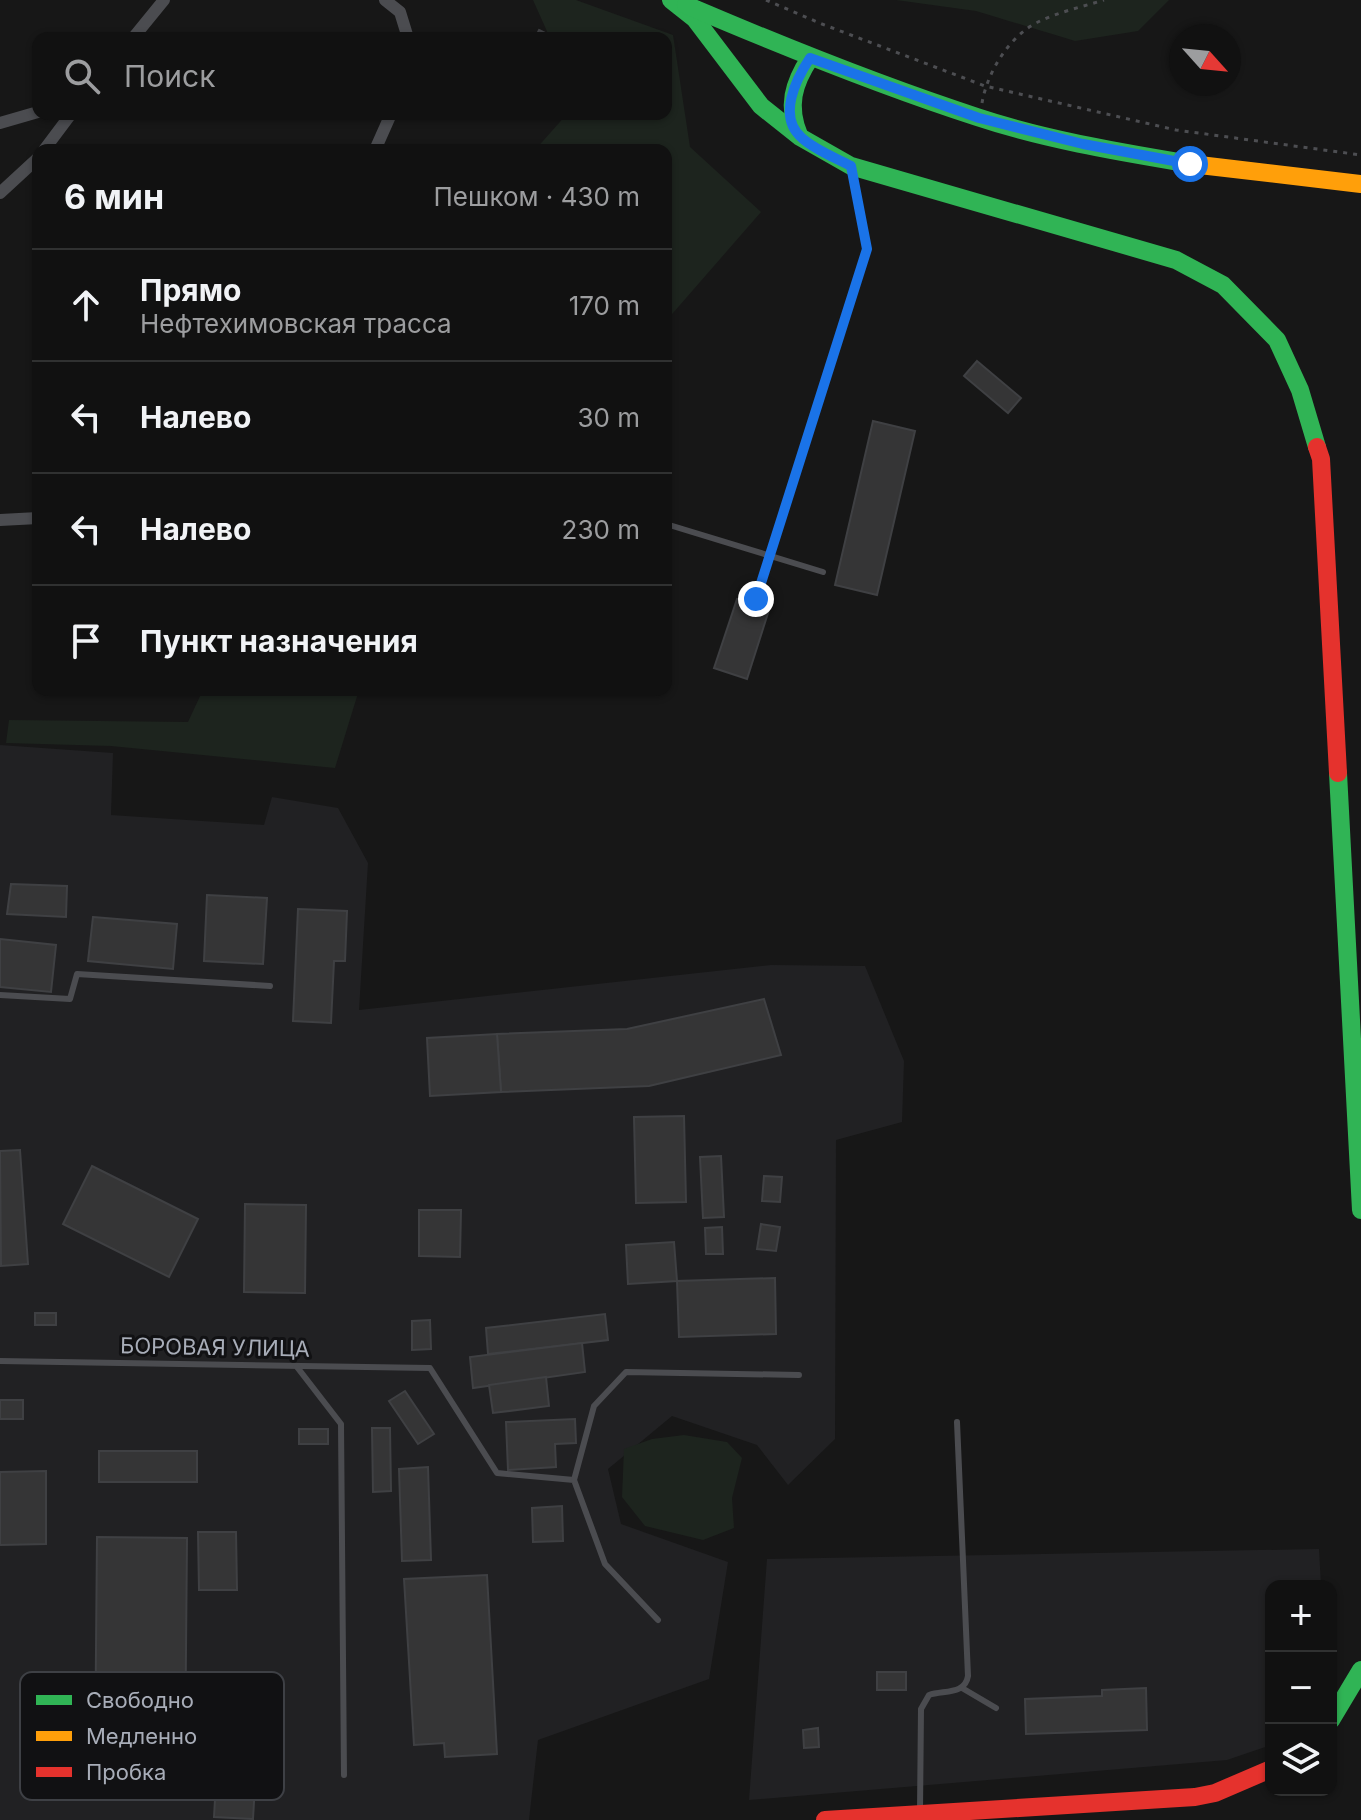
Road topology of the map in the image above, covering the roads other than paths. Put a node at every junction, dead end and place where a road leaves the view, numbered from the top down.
1 (164, 0) edge
2 (385, 0) edge
3 (674, 0) edge
4 (138, 32) edge
5 (406, 32) edge
6 (810, 58) junction
7 (32, 114) edge
8 (66, 120) edge
9 (388, 120) edge
10 (0, 123) edge
11 (800, 137) junction
12 (48, 144) edge
13 (378, 144) edge
14 (32, 164) edge
15 (851, 166) junction
16 (1361, 184) edge
17 (0, 193) edge
18 (32, 518) edge
19 (0, 520) edge
20 (672, 526) edge
21 (769, 558) junction
22 (823, 572) dead end
23 (756, 599) dead end
24 (270, 986) dead end
25 (0, 995) edge
26 (1361, 1210) edge
27 (0, 1361) edge
28 (297, 1367) junction
29 (799, 1375) dead end
30 (957, 1422) dead end
31 (574, 1480) junction
32 (658, 1620) dead end
33 (1361, 1670) edge
34 (962, 1688) junction
35 (996, 1708) dead end
36 (1337, 1710) edge
37 (1265, 1772) edge
38 (344, 1775) dead end
39 (920, 1815) junction
40 (825, 1820) edge

1 - 4 street
2 - 5 street
3 - 6 street
3 - 11 street
6 - 11 street
6 - 16 street
7 - 10 street
8 - 12 street
9 - 13 street
11 - 15 street
14 - 17 street
15 - 21 lane
15 - 26 street
18 - 19 street
20 - 21 lane
21 - 22 lane
21 - 23 lane
24 - 25 lane
27 - 28 lane, БОРОВАЯ УЛИЦА
28 - 31 lane, БОРОВАЯ УЛИЦА
28 - 38 lane
29 - 31 lane
30 - 34 lane
31 - 32 lane
33 - 36 street
34 - 35 lane
34 - 39 lane
37 - 39 street
39 - 40 street

